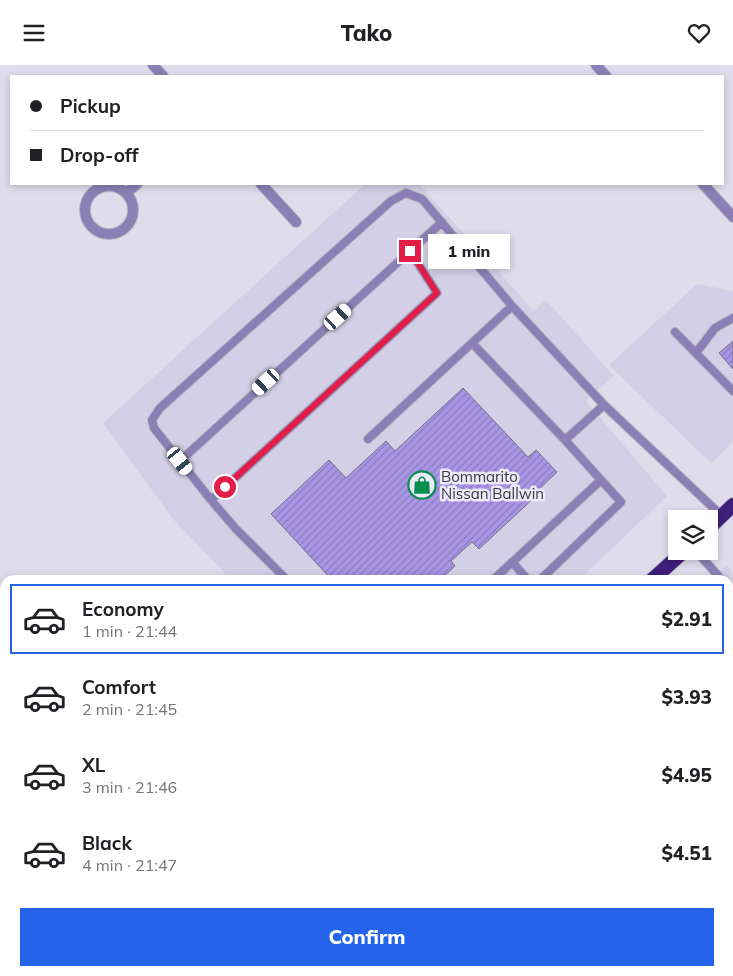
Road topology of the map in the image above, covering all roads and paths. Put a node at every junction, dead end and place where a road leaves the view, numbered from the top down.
1 (153, 65) edge
2 (596, 65) edge
3 (162, 75) edge
4 (605, 75) edge
5 (136, 185) edge
6 (262, 185) edge
7 (704, 185) edge
8 (126, 193) junction
9 (733, 217) edge
10 (296, 222) dead end
11 (442, 222) junction
12 (410, 251) junction
13 (512, 306) junction
14 (733, 317) edge
15 (675, 332) dead end
16 (472, 343) junction
17 (696, 353) junction
18 (733, 391) edge
19 (604, 405) junction
20 (368, 439) dead end
21 (565, 440) junction
22 (180, 461) junction
23 (601, 480) junction
24 (211, 500) junction
25 (733, 505) edge
26 (722, 516) junction
27 (718, 520) edge
28 (674, 560) edge
29 (704, 560) edge
30 (512, 562) junction
31 (282, 575) edge
32 (498, 575) edge
33 (524, 575) edge
34 (545, 575) edge
35 (658, 575) edge
36 (718, 575) edge

1 - 3 street
2 - 4 street
5 - 8 street
6 - 10 street
7 - 9 street
8 - 8 street
11 - 12 lane
11 - 13 lane
11 - 22 lane
12 - 22 lane
12 - 24 lane
13 - 16 lane
13 - 19 lane
14 - 17 lane
15 - 17 lane
16 - 20 lane
16 - 21 lane
17 - 18 lane
19 - 21 lane
19 - 26 lane
21 - 23 lane
22 - 24 lane
23 - 30 lane
23 - 34 lane
24 - 31 lane
25 - 26 highway
26 - 27 highway
28 - 35 highway
29 - 36 lane
30 - 32 lane
30 - 33 lane

